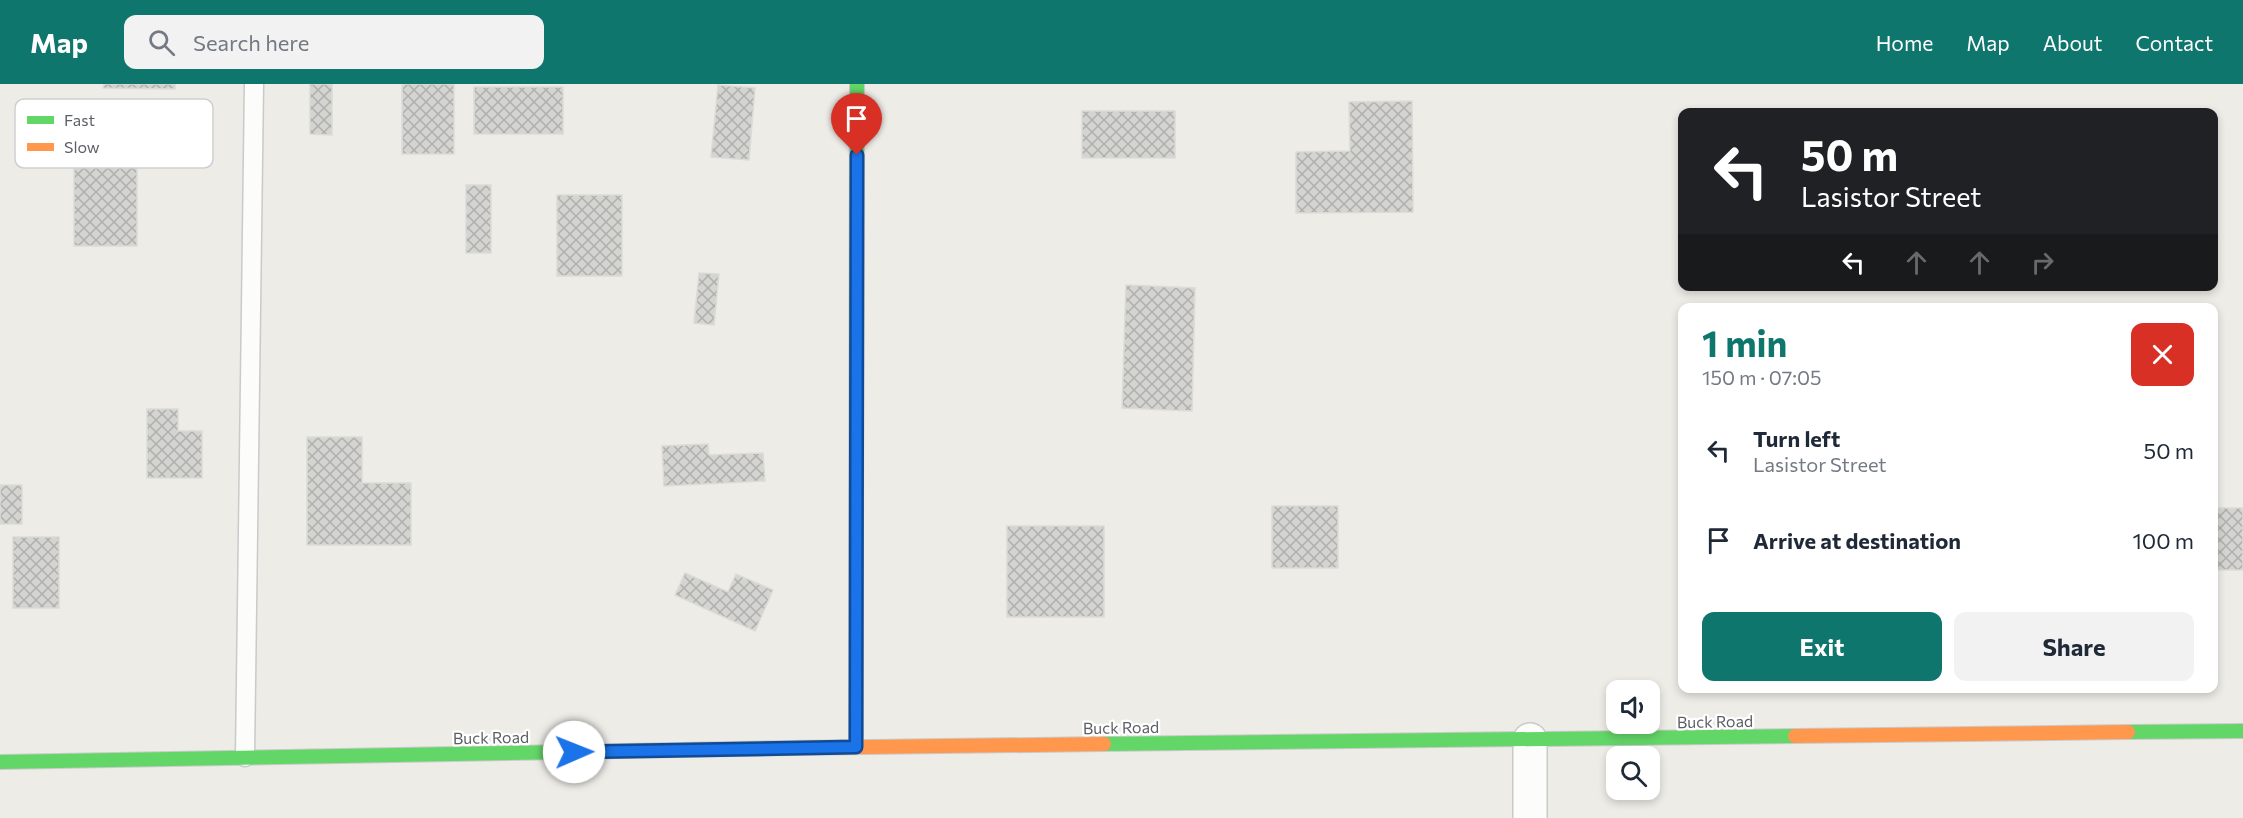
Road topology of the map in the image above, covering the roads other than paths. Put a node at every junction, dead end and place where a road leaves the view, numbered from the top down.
1 (254, 84) edge
2 (857, 84) edge
3 (2243, 731) edge
4 (1530, 740) junction
5 (856, 747) junction
6 (245, 757) junction
7 (0, 762) edge
8 (1530, 818) edge

1 - 6 lane
2 - 5 street
3 - 4 street, Buck Road
4 - 5 street, Buck Road
4 - 8 street
5 - 6 street, Buck Road
6 - 7 street, Buck Road

